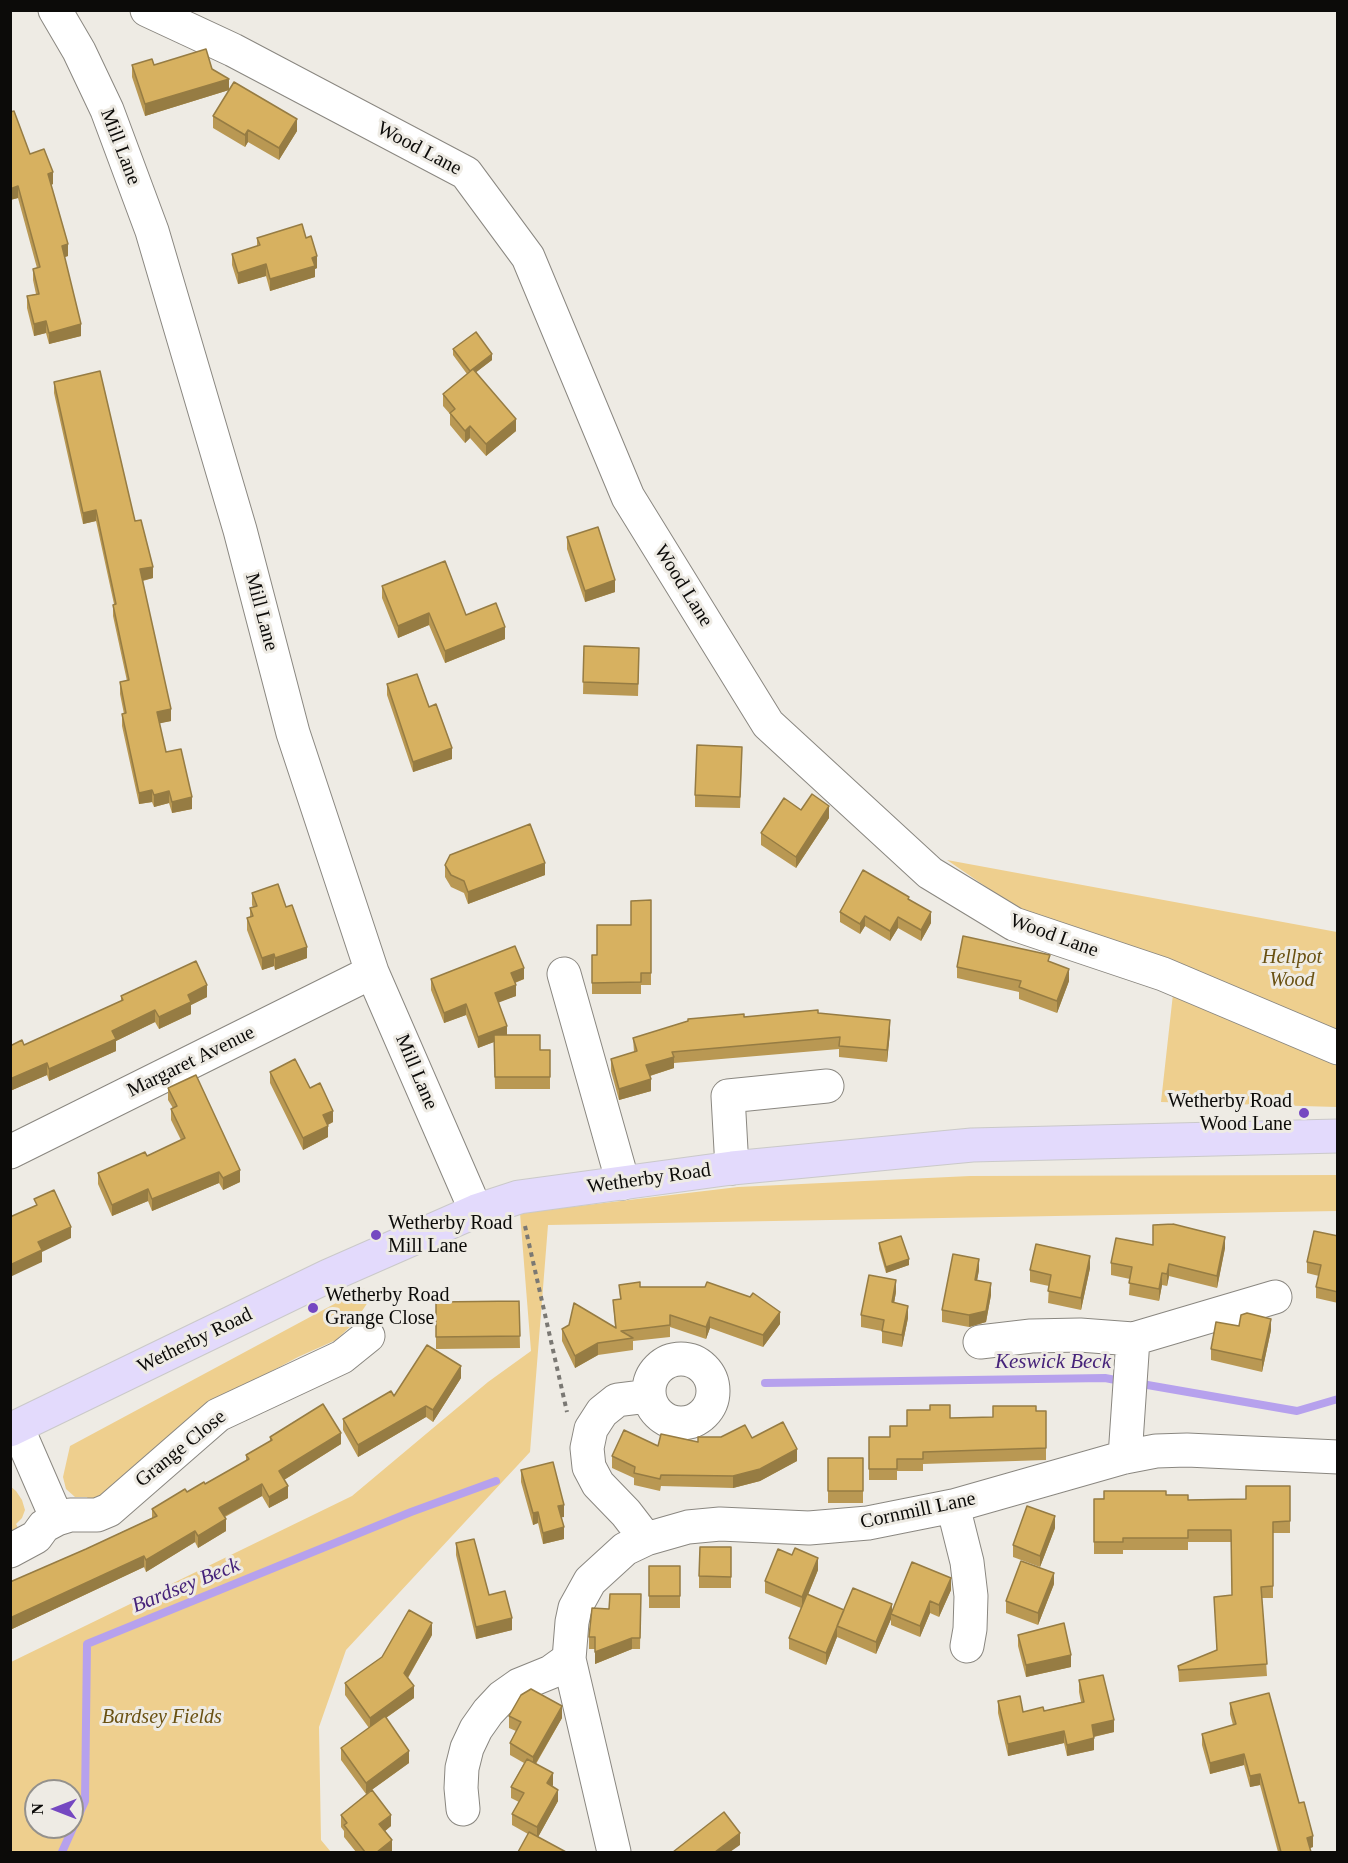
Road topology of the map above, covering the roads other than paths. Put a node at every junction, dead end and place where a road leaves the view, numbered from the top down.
1 (56, 10) edge
2 (147, 10) edge
3 (372, 972) junction
4 (564, 974) dead end
5 (1338, 1048) edge
6 (827, 1086) dead end
7 (1338, 1136) edge
8 (10, 1152) edge
9 (732, 1168) junction
10 (623, 1183) junction
11 (476, 1211) junction
12 (1275, 1297) dead end
13 (368, 1336) dead end
14 (980, 1342) dead end
15 (1132, 1353) junction
16 (649, 1396) dead end
17 (14, 1429) edge
18 (1338, 1456) edge
19 (1125, 1457) junction
20 (953, 1506) junction
21 (57, 1519) junction
22 (646, 1539) junction
23 (10, 1551) edge
24 (967, 1646) dead end
25 (570, 1659) junction
26 (463, 1809) dead end
27 (614, 1852) edge

1 - 3 street, Mill Lane
2 - 5 street, Wood Lane
3 - 8 street, Margaret Avenue
3 - 11 street, Mill Lane
4 - 10 street
6 - 9 street
7 - 9 main road, Wetherby Road
9 - 10 main road, Wetherby Road
10 - 11 main road, Wetherby Road
11 - 17 main road, Wetherby Road
12 - 15 street
13 - 21 street, Grange Close
14 - 15 street
15 - 19 street
16 - 22 street
17 - 21 street
18 - 19 street, Cornmill Lane
19 - 20 street, Cornmill Lane
20 - 22 street, Cornmill Lane
20 - 24 street
21 - 23 street
22 - 25 street, Cornmill Lane
25 - 26 street
25 - 27 street, Cornmill Lane

